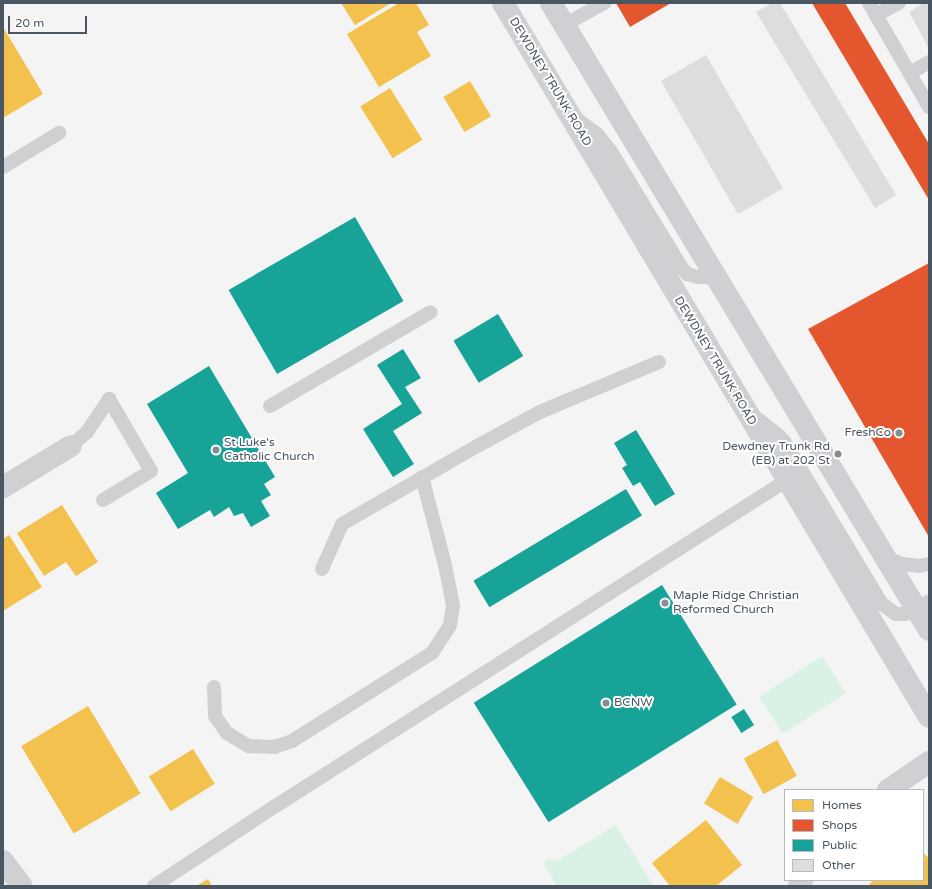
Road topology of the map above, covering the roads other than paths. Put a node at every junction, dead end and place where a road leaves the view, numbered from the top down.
1 (503, 3) edge
2 (551, 3) edge
3 (604, 3) edge
4 (869, 3) edge
5 (899, 3) edge
6 (876, 15) junction
7 (564, 25) junction
8 (929, 62) edge
9 (910, 73) junction
10 (929, 107) edge
11 (567, 111) junction
12 (58, 133) dead end
13 (3, 167) edge
14 (716, 277) junction
15 (431, 312) dead end
16 (659, 362) dead end
17 (270, 406) dead end
18 (744, 408) junction
19 (71, 446) joint
20 (422, 477) junction
21 (787, 480) junction
22 (3, 487) edge
23 (103, 500) dead end
24 (885, 557) junction
25 (929, 564) edge
26 (322, 569) dead end
27 (923, 605) edge
28 (929, 630) edge
29 (214, 687) dead end
30 (929, 718) edge
31 (929, 762) edge
32 (889, 789) edge
33 (3, 860) edge
34 (22, 886) edge
35 (154, 886) edge

1 - 11 main road, DEWDNEY TRUNK ROAD
2 - 7 main road
3 - 7 lane
4 - 6 lane
5 - 6 lane
6 - 9 lane
7 - 14 main road
8 - 9 lane
9 - 10 lane
11 - 14 lane
11 - 18 main road, DEWDNEY TRUNK ROAD
12 - 13 lane
14 - 24 main road
15 - 17 lane
16 - 20 lane
18 - 21 main road, DEWDNEY TRUNK ROAD
18 - 27 lane
19 - 22 street
19 - 23 lane
20 - 26 lane
20 - 29 lane
21 - 30 main road, DEWDNEY TRUNK ROAD
21 - 35 lane
24 - 25 lane
24 - 27 main road
27 - 28 main road
31 - 32 street
33 - 34 street

